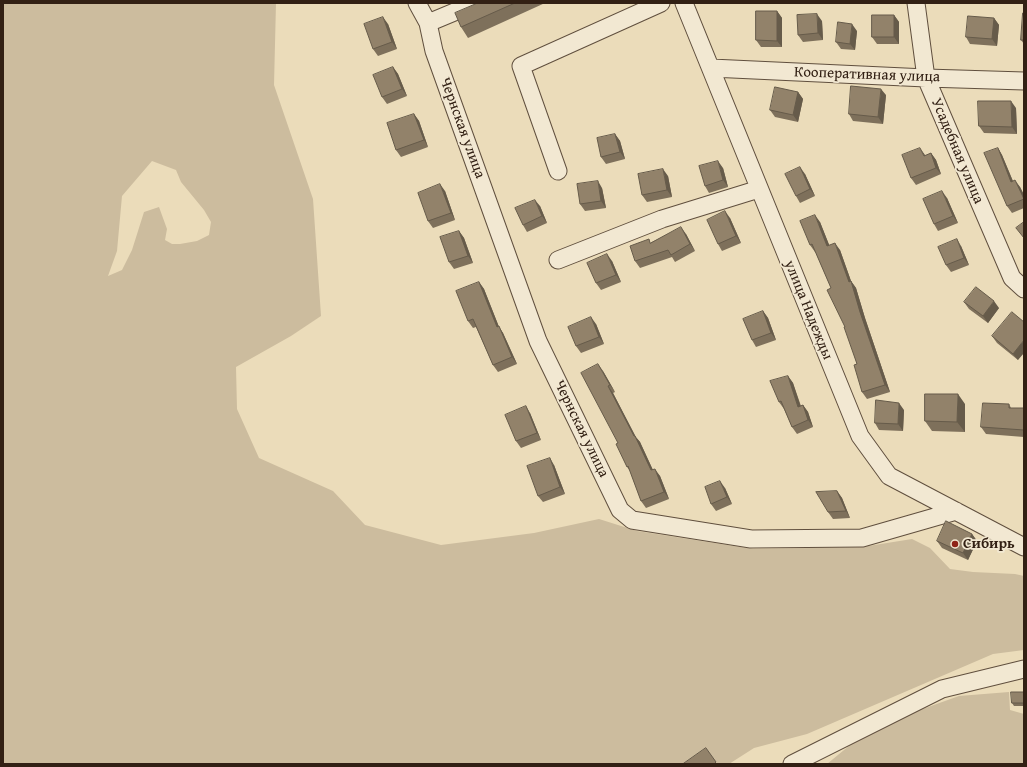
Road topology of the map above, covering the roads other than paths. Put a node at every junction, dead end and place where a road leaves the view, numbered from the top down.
1 (417, 3) edge
2 (476, 3) edge
3 (661, 3) edge
4 (684, 3) edge
5 (916, 3) edge
6 (428, 23) junction
7 (711, 68) junction
8 (926, 78) junction
9 (1024, 81) edge
10 (558, 171) dead end
11 (759, 189) junction
12 (558, 260) dead end
13 (1024, 289) edge
14 (956, 511) junction
15 (1022, 543) edge
16 (1024, 669) edge
17 (792, 764) edge

1 - 6 street, Чернская улица
2 - 6 street
3 - 10 street
4 - 7 street, улица Надежды
5 - 8 street, Усадебная улица
6 - 14 street, Чернская улица
7 - 8 street, Кооперативная улица
7 - 11 street, улица Надежды
8 - 9 street, Кооперативная улица
8 - 13 street, Усадебная улица
11 - 12 street
11 - 14 street, улица Надежды
14 - 15 street, улица Надежды
16 - 17 street

